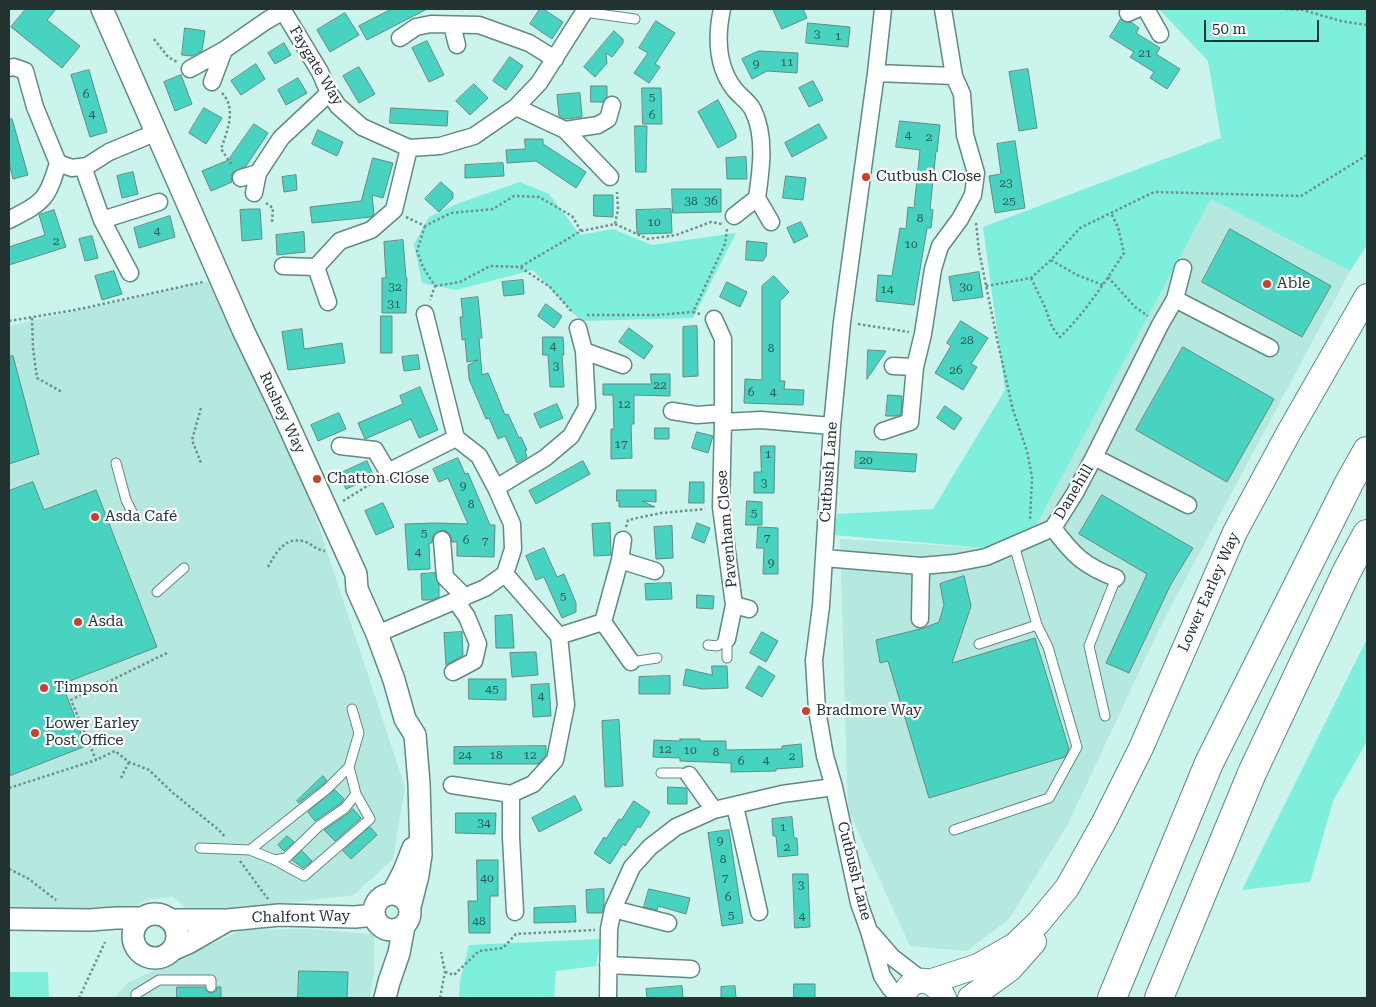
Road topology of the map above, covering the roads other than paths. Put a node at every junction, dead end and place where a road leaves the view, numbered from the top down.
1 (102, 9) edge
2 (722, 9) edge
3 (883, 9) edge
4 (943, 9) edge
5 (1146, 9) edge
6 (283, 10) edge
7 (584, 10) edge
8 (635, 19) dead end
9 (452, 25) junction
10 (1160, 34) dead end
11 (400, 38) dead end
12 (458, 45) dead end
13 (224, 50) junction
14 (555, 59) junction
15 (9, 68) edge
16 (190, 69) road end
17 (876, 73) junction
18 (954, 76) junction
19 (212, 82) road end
20 (329, 93) junction
21 (612, 105) dead end
22 (516, 107) junction
23 (565, 130) junction
24 (157, 132) junction
25 (409, 148) junction
26 (58, 163) junction
27 (83, 167) junction
28 (258, 173) junction
29 (610, 177) road end
30 (241, 178) road end
31 (254, 193) road end
32 (757, 198) junction
33 (160, 202) dead end
34 (734, 216) dead end
35 (9, 220) edge
36 (102, 220) junction
37 (771, 222) dead end
38 (283, 266) dead end
39 (316, 266) junction
40 (1183, 268) dead end
41 (130, 273) dead end
42 (1367, 296) edge
43 (1175, 299) junction
44 (328, 302) dead end
45 (425, 314) road end
46 (714, 319) road end
47 (577, 322) road end
48 (1270, 348) dead end
49 (584, 351) junction
50 (623, 365) dead end
51 (893, 366) dead end
52 (915, 367) junction
53 (672, 412) dead end
54 (723, 418) junction
55 (832, 426) junction
56 (883, 431) dead end
57 (456, 438) junction
58 (340, 446) dead end
59 (1367, 451) edge
60 (1094, 457) junction
61 (116, 462) dead end
62 (496, 488) junction
63 (1188, 505) dead end
64 (134, 516) dead end
65 (1053, 528) junction
66 (1367, 534) edge
67 (442, 540) dead end
68 (623, 540) road end
69 (1014, 545) junction
70 (824, 558) junction
71 (620, 560) junction
72 (921, 566) junction
73 (184, 568) dead end
74 (655, 571) dead end
75 (505, 574) junction
76 (1116, 578) joint
77 (157, 592) dead end
78 (461, 599) junction
79 (920, 619) dead end
80 (603, 622) junction
81 (1037, 625) junction
82 (377, 634) junction
83 (559, 636) junction
84 (727, 639) junction
85 (978, 644) dead end
86 (708, 645) dead end
87 (657, 658) dead end
88 (727, 658) dead end
89 (631, 662) joint
90 (453, 672) dead end
91 (352, 709) dead end
92 (1105, 716) dead end
93 (349, 767) junction
94 (661, 773) dead end
95 (689, 775) joint
96 (452, 785) dead end
97 (834, 786) junction
98 (356, 794) junction
99 (512, 794) junction
100 (735, 806) junction
101 (714, 810) junction
102 (419, 828) junction
103 (954, 830) dead end
104 (200, 848) dead end
105 (250, 850) junction
106 (275, 860) junction
107 (1062, 893) junction
108 (392, 894) junction
109 (613, 909) junction
110 (515, 912) dead end
111 (759, 912) dead end
112 (407, 916) junction
113 (142, 918) junction
114 (9, 919) edge
115 (90, 920) junction
116 (170, 920) junction
117 (228, 920) junction
118 (378, 921) junction
119 (668, 923) dead end
120 (869, 931) junction
121 (134, 942) junction
122 (172, 950) junction
123 (608, 965) junction
124 (691, 969) dead end
125 (211, 987) dead end
126 (932, 987) edge
127 (387, 990) edge
128 (136, 998) edge
129 (608, 998) edge
130 (901, 998) edge
131 (970, 998) edge
132 (1112, 998) edge
133 (1159, 998) edge

1 - 24 street, Rushey Way
2 - 32 street
3 - 17 street, Cutbush Lane
4 - 18 street
5 - 10 street
6 - 13 street
6 - 20 street, Faygate Way
7 - 8 lane
7 - 14 street, Faygate Way
9 - 11 street
9 - 12 street
9 - 14 street
13 - 16 street
13 - 19 street
14 - 22 street, Faygate Way
15 - 26 street
17 - 18 street
17 - 55 street, Cutbush Lane
18 - 52 street
20 - 25 street, Faygate Way
20 - 28 street
21 - 23 street
22 - 23 street
22 - 25 street, Faygate Way
23 - 29 street
24 - 27 street
24 - 82 street, Rushey Way
25 - 39 street
26 - 27 street
26 - 35 street
27 - 36 street
28 - 30 street
28 - 31 street
32 - 34 street
32 - 37 street
33 - 36 street
36 - 41 street
38 - 39 street
39 - 44 street
40 - 43 street, Danehill
42 - 107 main road, Lower Earley Way
43 - 48 street
43 - 60 street, Danehill
45 - 57 street
46 - 54 street, Pavenham Close
47 - 49 street
49 - 50 street
49 - 62 street
51 - 52 street
52 - 56 street
53 - 54 street
54 - 55 street
54 - 84 street, Pavenham Close
55 - 70 street, Cutbush Lane
57 - 58 street
57 - 62 street
59 - 132 highway
60 - 63 street
60 - 65 street, Danehill
61 - 64 lane
62 - 75 street
65 - 69 street, Danehill
65 - 76 street
66 - 133 highway
67 - 78 street
68 - 71 street
69 - 72 street, Danehill
69 - 81 lane
70 - 72 street, Danehill
70 - 97 street, Cutbush Lane
71 - 74 street
71 - 80 street
72 - 79 street
73 - 77 lane
75 - 78 street
75 - 83 street
76 - 92 lane
78 - 82 street
78 - 90 street
80 - 83 street
80 - 89 street
81 - 85 lane
81 - 103 lane
82 - 102 street, Rushey Way
83 - 99 street
84 - 86 lane
84 - 88 lane
87 - 89 lane
91 - 93 lane
93 - 98 lane
93 - 105 lane
94 - 95 lane
95 - 101 street
96 - 99 street
97 - 100 street
97 - 120 street, Cutbush Lane
98 - 106 lane
98 - 106 lane
99 - 110 street
100 - 101 street
100 - 111 street
101 - 109 street
102 - 108 street, Rushey Way
102 - 112 street, Rushey Way
104 - 105 lane
105 - 106 lane
107 - 126 main road, Lower Earley Way
107 - 131 main road, Lower Earley Way
108 - 112 street
108 - 118 street
109 - 119 street
109 - 123 street
112 - 118 street
112 - 127 street, Rushey Way
113 - 115 street
113 - 116 street
113 - 121 street
114 - 115 street
115 - 121 street
116 - 117 street, Chalfont Way
116 - 122 street
117 - 118 street, Chalfont Way
117 - 122 street, Chalfont Way
118 - 127 street, Rushey Way
120 - 126 street, Cutbush Lane
120 - 130 street, Cutbush Lane
121 - 122 street
123 - 124 street
123 - 129 street
125 - 128 lane
126 - 130 main road, Lower Earley Way

